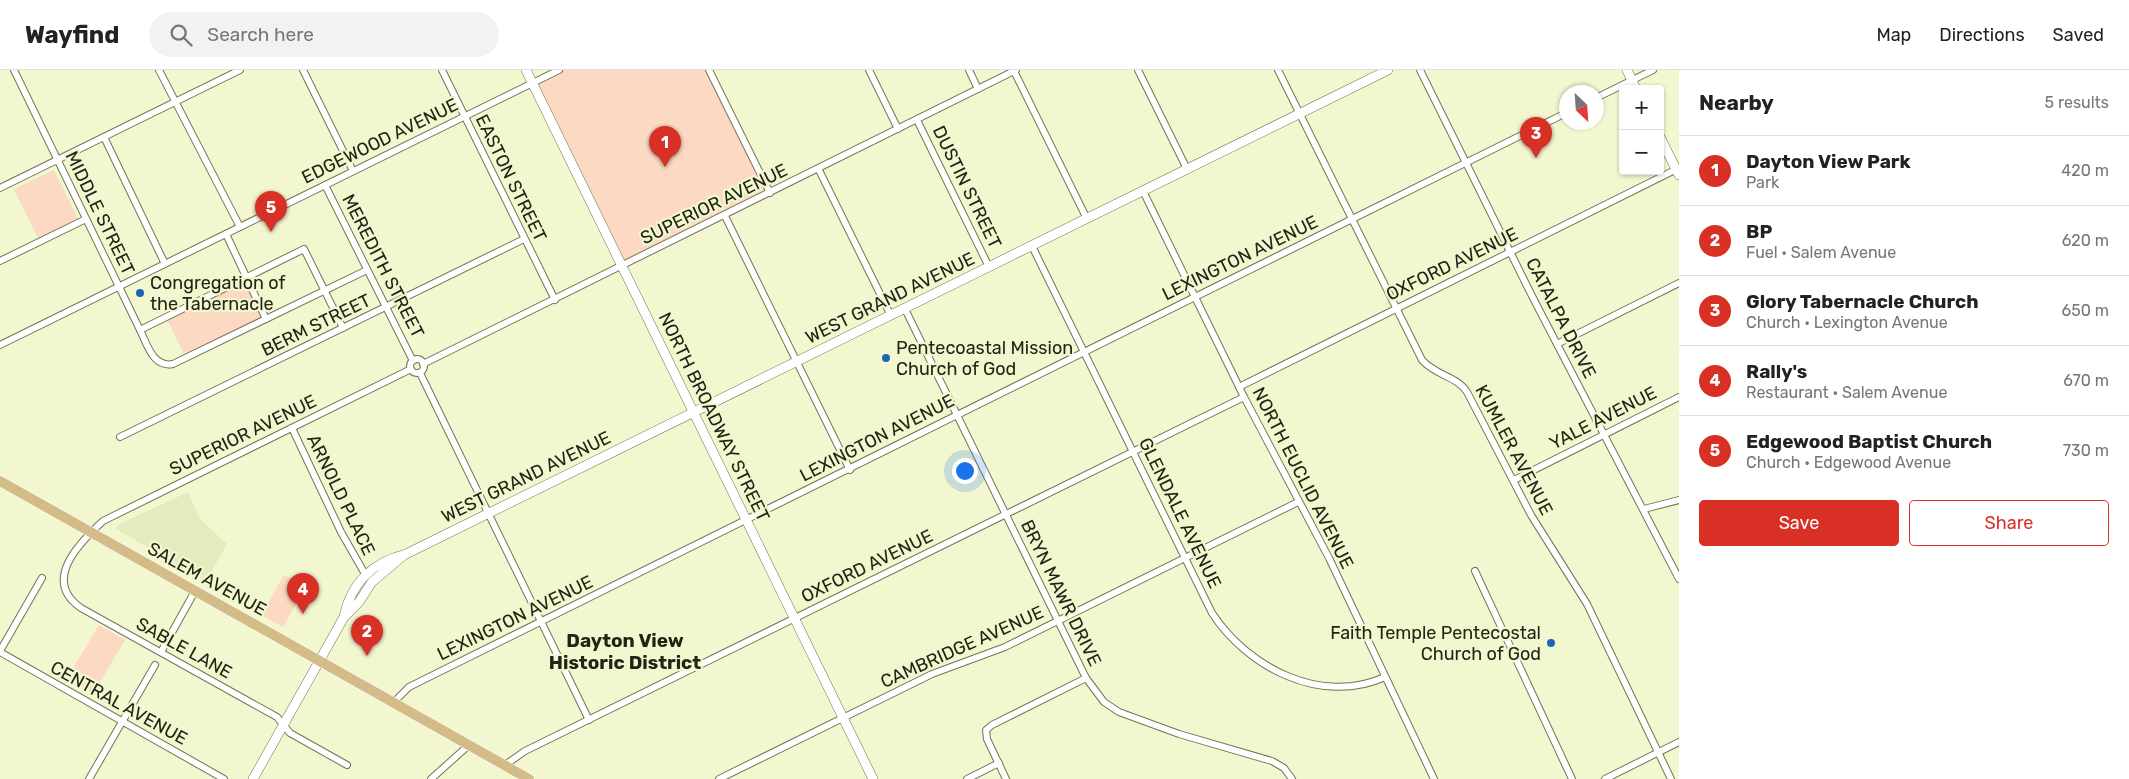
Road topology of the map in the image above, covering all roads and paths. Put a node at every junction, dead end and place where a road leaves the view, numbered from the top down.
1 (14, 70) edge
2 (159, 70) edge
3 (240, 70) edge
4 (303, 70) edge
5 (442, 70) edge
6 (526, 70) edge
7 (559, 70) edge
8 (709, 70) edge
9 (869, 70) edge
10 (969, 70) edge
11 (1015, 70) edge
12 (1138, 70) edge
13 (1278, 70) edge
14 (1388, 70) edge
15 (1420, 70) edge
16 (1627, 70) edge
17 (1653, 70) edge
18 (532, 83) junction
19 (1634, 84) edge
20 (978, 89) junction
21 (1604, 95) edge
22 (175, 102) junction
23 (1300, 114) junction
24 (464, 116) junction
25 (1559, 116) edge
26 (917, 120) junction
27 (898, 129) junction
28 (104, 137) junction
29 (1664, 145) edge
30 (58, 160) junction
31 (1466, 163) junction
32 (1187, 169) junction
33 (819, 170) junction
34 (353, 171) junction
35 (1678, 171) edge
36 (326, 184) junction
37 (0, 188) edge
38 (1143, 191) junction
39 (770, 193) junction
40 (725, 216) junction
41 (86, 219) junction
42 (1088, 219) junction
43 (1352, 220) junction
44 (240, 227) junction
45 (226, 234) junction
46 (524, 239) junction
47 (1032, 246) junction
48 (1510, 252) junction
49 (0, 260) edge
50 (165, 264) junction
51 (620, 266) junction
52 (989, 267) junction
53 (367, 270) junction
54 (246, 278) junction
55 (1679, 283) edge
56 (120, 286) junction
57 (324, 290) junction
58 (1195, 298) junction
59 (555, 300) junction
60 (386, 307) junction
61 (905, 309) junction
62 (1396, 309) junction
63 (891, 316) junction
64 (266, 319) junction
65 (343, 328) junction
66 (140, 330) junction
67 (1558, 344) junction
68 (0, 346) edge
69 (1084, 352) junction
70 (413, 361) junction
71 (797, 362) junction
72 (423, 364) junction
73 (411, 369) junction
74 (420, 373) junction
75 (1239, 387) junction
76 (1244, 397) junction
77 (1679, 397) edge
78 (694, 413) junction
79 (957, 415) junction
80 (292, 428) junction
81 (1604, 434) junction
82 (120, 438) dead end
83 (1133, 452) junction
84 (850, 470) junction
85 (1514, 480) junction
86 (0, 481) edge
87 (1679, 500) edge
88 (1298, 502) junction
89 (1644, 509) junction
90 (488, 513) junction
91 (1006, 514) junction
92 (747, 521) junction
93 (91, 532) junction
94 (406, 554) junction
95 (1185, 557) junction
96 (1475, 571) dead end
97 (365, 574) junction
98 (42, 578) dead end
99 (1679, 579) edge
100 (195, 591) junction
101 (344, 617) junction
102 (795, 618) junction
103 (1058, 620) junction
104 (541, 622) junction
105 (0, 652) edge
106 (161, 652) junction
107 (320, 660) junction
108 (155, 666) dead end
109 (1385, 677) junction
110 (1086, 678) junction
111 (394, 702) junction
112 (843, 718) junction
113 (589, 720) junction
114 (122, 721) junction
115 (284, 725) junction
116 (1679, 742) edge
117 (469, 745) junction
118 (1658, 752) junction
119 (999, 763) junction
120 (347, 765) dead end
121 (505, 765) junction
122 (89, 779) edge
123 (224, 779) edge
124 (253, 779) edge
125 (431, 779) edge
126 (529, 779) edge
127 (719, 779) edge
128 (873, 779) edge
129 (967, 779) edge
130 (1006, 779) edge
131 (1292, 779) edge
132 (1434, 779) edge
133 (1572, 779) edge
134 (1605, 779) edge
135 (1671, 779) edge

1 - 30 street, MIDDLE STREET
2 - 22 street
3 - 22 street
4 - 34 street, MEREDITH STREET
5 - 24 street, EASTON STREET
6 - 18 street, NORTH BROADWAY STREET
7 - 18 street, EDGEWOOD AVENUE
8 - 39 street
9 - 27 street
10 - 20 street
11 - 20 street, SUPERIOR AVENUE
11 - 42 street
12 - 32 street
13 - 23 street, KUMLER AVENUE
14 - 23 street, WEST GRAND AVENUE
15 - 31 street, CATALPA DRIVE
16 - 19 street
17 - 19 street
18 - 24 street, EDGEWOOD AVENUE
18 - 51 street, NORTH BROADWAY STREET
19 - 21 street
20 - 26 street, SUPERIOR AVENUE
22 - 28 street
22 - 44 street
23 - 32 street, WEST GRAND AVENUE
23 - 43 street, KUMLER AVENUE
24 - 34 street, EDGEWOOD AVENUE
24 - 46 street, EASTON STREET
25 - 31 street, LEXINGTON AVENUE
26 - 27 street, SUPERIOR AVENUE
26 - 52 street, DUSTIN STREET
27 - 33 street, SUPERIOR AVENUE
28 - 30 street
28 - 50 street
29 - 35 street
30 - 37 street
30 - 41 street, MIDDLE STREET
31 - 43 street, LEXINGTON AVENUE
31 - 48 street, CATALPA DRIVE
32 - 38 street, WEST GRAND AVENUE
33 - 39 street, SUPERIOR AVENUE
33 - 63 street
34 - 36 street, EDGEWOOD AVENUE
35 - 48 street, OXFORD AVENUE
36 - 44 street, EDGEWOOD AVENUE
36 - 53 street, MEREDITH STREET
38 - 42 street, WEST GRAND AVENUE
38 - 58 street, NORTH EUCLID AVENUE
39 - 40 street, SUPERIOR AVENUE
40 - 51 street, SUPERIOR AVENUE
40 - 71 street
41 - 49 street
41 - 56 street, MIDDLE STREET
42 - 47 street, WEST GRAND AVENUE
43 - 58 street, LEXINGTON AVENUE
43 - 62 street, KUMLER AVENUE
44 - 45 street, EDGEWOOD AVENUE
45 - 50 street, EDGEWOOD AVENUE
45 - 54 street
46 - 59 street, EASTON STREET
46 - 60 street, BERM STREET
47 - 52 street, WEST GRAND AVENUE
47 - 69 street, GLENDALE AVENUE
48 - 62 street, OXFORD AVENUE
48 - 67 street, CATALPA DRIVE
50 - 56 street, EDGEWOOD AVENUE
51 - 59 street, SUPERIOR AVENUE
51 - 78 street, NORTH BROADWAY STREET
52 - 61 street, WEST GRAND AVENUE
53 - 57 street
53 - 60 street, MEREDITH STREET
54 - 57 street
54 - 64 street
54 - 66 street
55 - 67 street
56 - 66 street, MIDDLE STREET
56 - 68 street, EDGEWOOD AVENUE
57 - 64 street
57 - 65 street
58 - 69 street, LEXINGTON AVENUE
58 - 75 street, NORTH EUCLID AVENUE
59 - 72 street, SUPERIOR AVENUE
60 - 65 street, BERM STREET
60 - 70 street, MEREDITH STREET
61 - 63 street, WEST GRAND AVENUE
61 - 79 street, BRYN MAWR DRIVE
62 - 75 street, OXFORD AVENUE
62 - 85 street, KUMLER AVENUE
63 - 71 street, WEST GRAND AVENUE
64 - 66 street, MIDDLE STREET
65 - 82 street, BERM STREET
67 - 81 street, CATALPA DRIVE
69 - 79 street, LEXINGTON AVENUE
69 - 83 street, GLENDALE AVENUE
70 - 72 street
70 - 73 street
71 - 78 street, WEST GRAND AVENUE
71 - 84 street
72 - 74 street
73 - 74 street
73 - 80 street, SUPERIOR AVENUE
74 - 90 street
75 - 76 street, NORTH EUCLID AVENUE
76 - 83 street, OXFORD AVENUE
76 - 88 street, NORTH EUCLID AVENUE
77 - 81 street, YALE AVENUE
78 - 90 street, WEST GRAND AVENUE
78 - 92 street, NORTH BROADWAY STREET
79 - 84 street, LEXINGTON AVENUE
79 - 91 street, BRYN MAWR DRIVE
80 - 93 street, SUPERIOR AVENUE
80 - 97 street, ARNOLD PLACE
81 - 85 street, YALE AVENUE
81 - 89 street, CATALPA DRIVE
83 - 91 street, OXFORD AVENUE
83 - 95 street, GLENDALE AVENUE
84 - 92 street, LEXINGTON AVENUE
85 - 118 street, KUMLER AVENUE
86 - 93 main road, SALEM AVENUE
87 - 89 street
88 - 95 street, CAMBRIDGE AVENUE
88 - 109 street, NORTH EUCLID AVENUE
89 - 99 street, CATALPA DRIVE
90 - 94 street, WEST GRAND AVENUE
90 - 104 street
91 - 102 street, OXFORD AVENUE
91 - 103 street, BRYN MAWR DRIVE
92 - 102 street, NORTH BROADWAY STREET
92 - 104 street, LEXINGTON AVENUE
93 - 100 main road, SALEM AVENUE
93 - 106 street, SABLE LANE
94 - 97 street, WEST GRAND AVENUE
94 - 101 street, WEST GRAND AVENUE
95 - 103 street, CAMBRIDGE AVENUE
95 - 109 street, GLENDALE AVENUE
96 - 133 street
97 - 101 street, WEST GRAND AVENUE
98 - 105 street
100 - 106 street
100 - 107 main road, SALEM AVENUE
101 - 107 street, WEST GRAND AVENUE
102 - 112 street, NORTH BROADWAY STREET
102 - 113 street, OXFORD AVENUE
103 - 110 street, BRYN MAWR DRIVE
103 - 112 street, CAMBRIDGE AVENUE
104 - 111 street, LEXINGTON AVENUE
104 - 113 street
105 - 114 street, CENTRAL AVENUE
106 - 115 street, SABLE LANE
107 - 111 main road, SALEM AVENUE
107 - 115 street, WEST GRAND AVENUE
108 - 114 street
109 - 132 street, NORTH EUCLID AVENUE
110 - 119 street
110 - 131 street, BRYN MAWR DRIVE
111 - 117 main road, SALEM AVENUE
112 - 127 street, CAMBRIDGE AVENUE
112 - 128 street, NORTH BROADWAY STREET
113 - 121 street, OXFORD AVENUE
114 - 122 street
114 - 123 street, CENTRAL AVENUE
115 - 120 street, SABLE LANE
115 - 124 street, WEST GRAND AVENUE
116 - 118 street
117 - 121 main road, SALEM AVENUE
117 - 125 street
118 - 134 street
118 - 135 street, KUMLER AVENUE
119 - 129 street
119 - 130 street
121 - 126 main road, SALEM AVENUE

